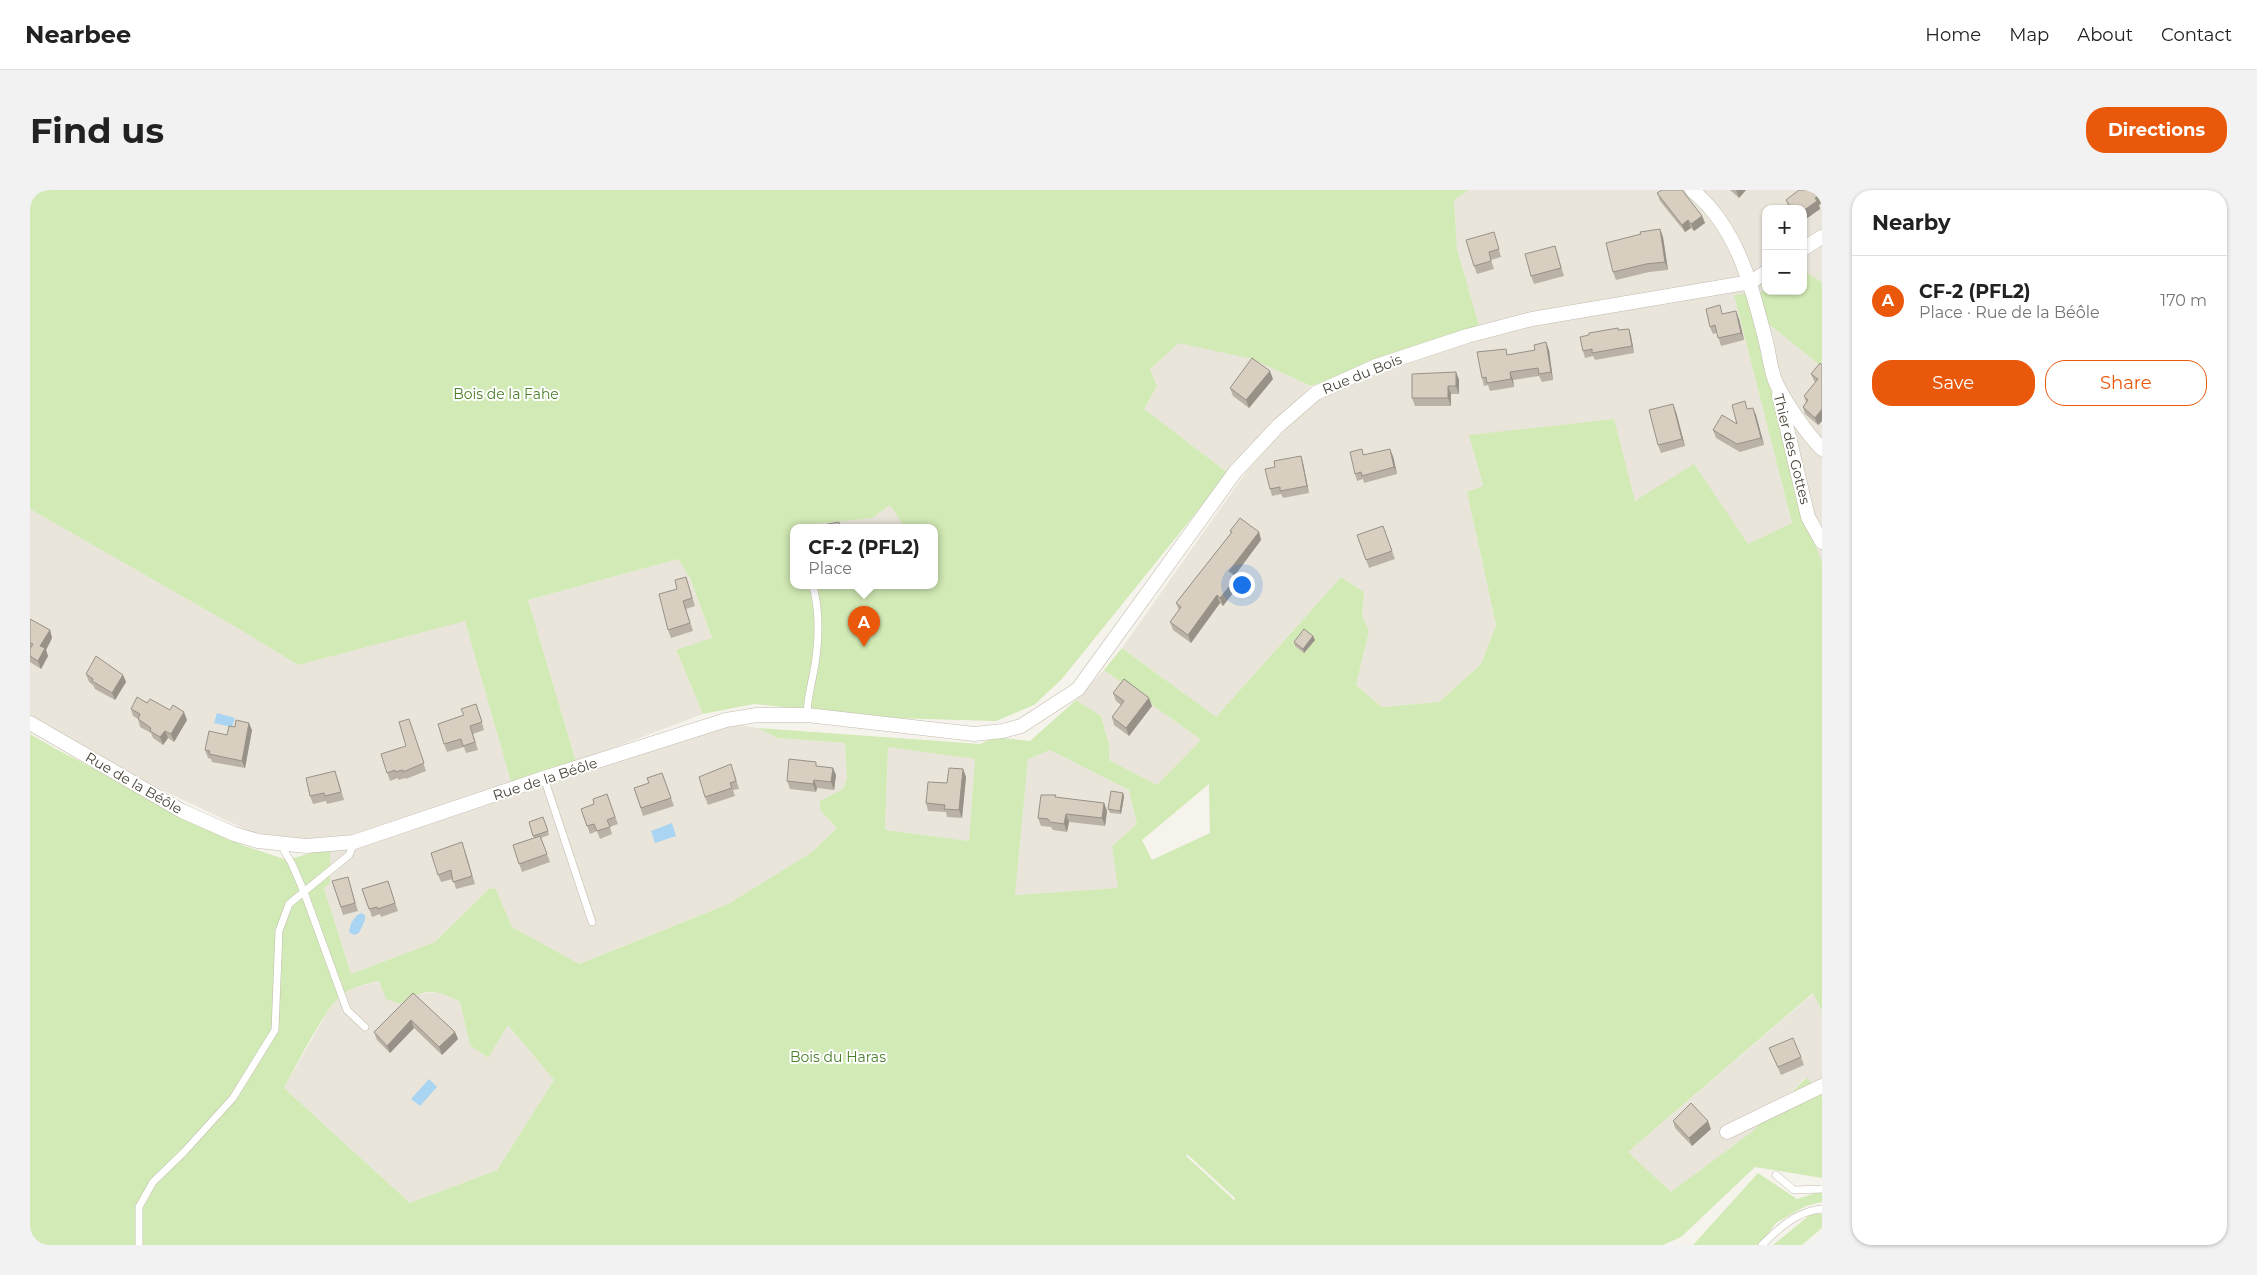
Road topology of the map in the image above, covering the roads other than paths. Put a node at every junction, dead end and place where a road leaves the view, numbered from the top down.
1 (1692, 190) edge
2 (1822, 238) edge
3 (1807, 247) edge
4 (1762, 275) edge
5 (1751, 282) junction
6 (1776, 382) junction
7 (1822, 449) edge
8 (1822, 542) edge
9 (814, 589) edge
10 (1078, 689) joint
11 (807, 716) junction
12 (30, 723) edge
13 (544, 778) junction
14 (354, 842) junction
15 (281, 845) junction
16 (304, 892) junction
17 (592, 922) dead end
18 (365, 1027) dead end
19 (1822, 1086) edge
20 (1727, 1132) dead end
21 (1776, 1175) dead end
22 (1822, 1189) edge
23 (1822, 1209) edge
24 (140, 1245) edge
25 (1762, 1245) edge

1 - 5 street, Thier des Gottes
2 - 3 street
4 - 5 street
5 - 6 street, Thier des Gottes
5 - 10 street, Rue du Bois
6 - 7 street
6 - 8 street, Thier des Gottes
9 - 11 lane
10 - 11 street, Rue de la Béôle
11 - 13 street, Rue de la Béôle
12 - 15 street, Rue de la Béôle
13 - 14 street, Rue de la Béôle
13 - 17 lane
14 - 15 street, Rue de la Béôle
14 - 16 lane
15 - 16 lane
16 - 18 lane
16 - 24 lane
19 - 20 street
21 - 22 lane
23 - 25 lane

